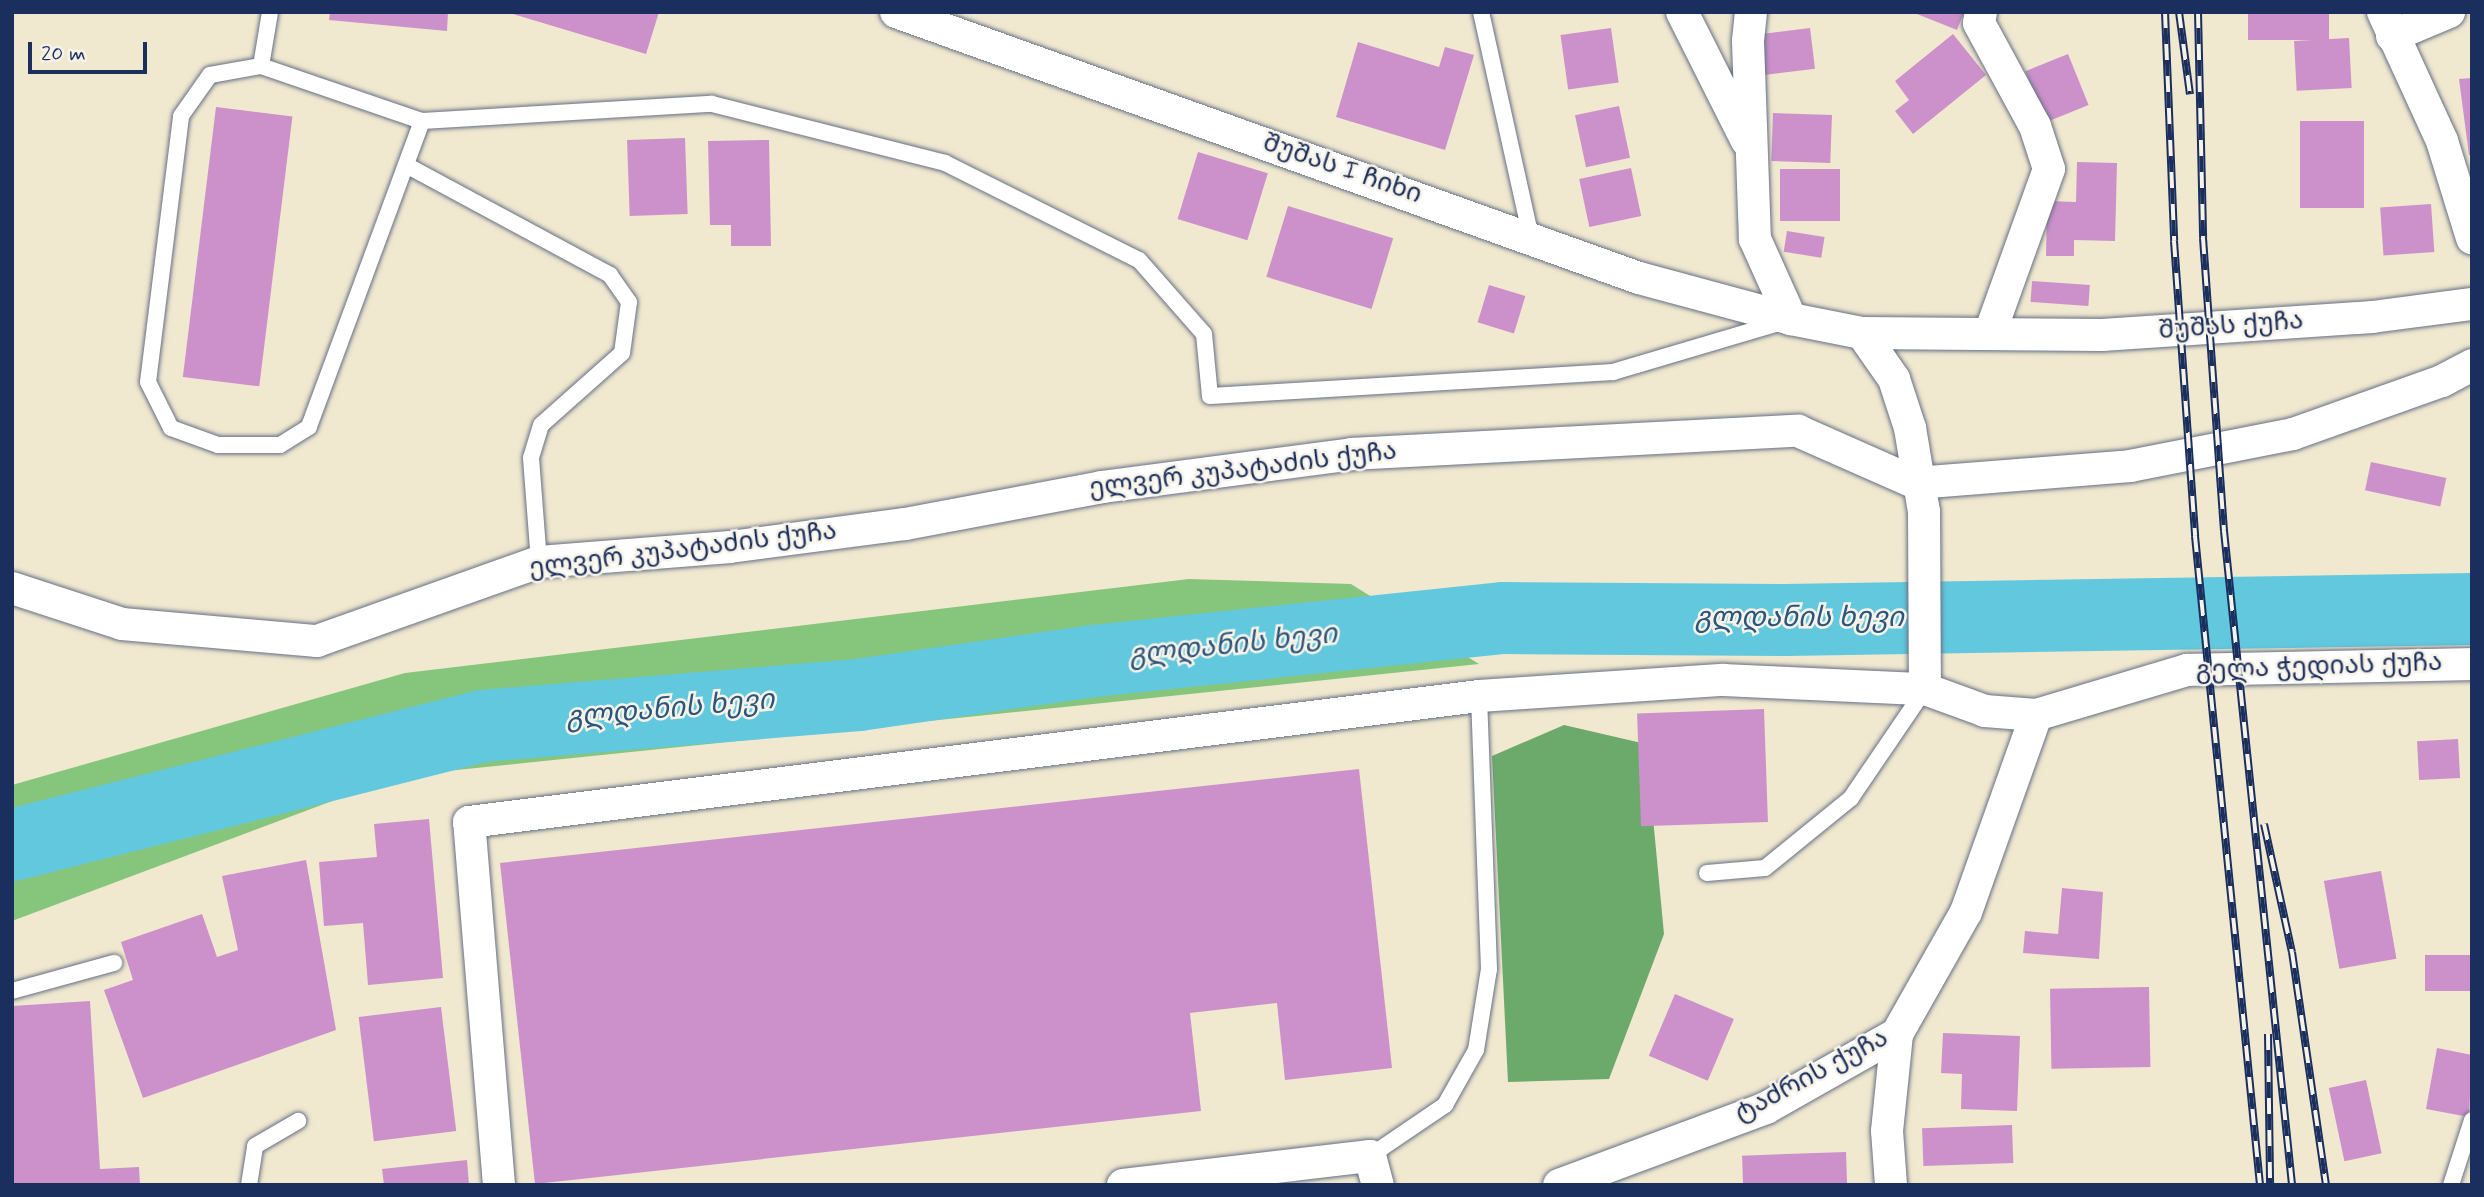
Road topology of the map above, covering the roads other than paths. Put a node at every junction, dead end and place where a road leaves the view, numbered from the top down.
1 (270, 12) edge
2 (896, 12) edge
3 (1481, 12) edge
4 (1682, 12) edge
5 (1751, 12) edge
6 (1981, 12) edge
7 (2449, 12) edge
8 (2387, 24) edge
9 (261, 66) junction
10 (422, 121) junction
11 (1751, 148) junction
12 (406, 165) junction
13 (1531, 237) junction
14 (2472, 239) edge
15 (2472, 304) edge
16 (1791, 319) junction
17 (1862, 333) junction
18 (1990, 333) junction
19 (2472, 365) edge
20 (1920, 498) junction
21 (539, 562) junction
22 (12, 588) edge
23 (2472, 664) edge
24 (1925, 690) junction
25 (1479, 696) junction
26 (2036, 715) junction
27 (1707, 873) dead end
28 (114, 963) dead end
29 (12, 991) edge
30 (1897, 1034) junction
31 (2472, 1120) edge
32 (298, 1121) dead end
33 (1374, 1170) edge
34 (249, 1185) edge
35 (499, 1185) edge
36 (1123, 1185) edge
37 (1559, 1185) edge
38 (1891, 1185) edge
39 (2451, 1185) edge

1 - 9 lane
2 - 13 street, შუშას I ჩიხი
3 - 13 lane
4 - 11 street
5 - 11 street
6 - 18 street
7 - 8 street
8 - 14 street
9 - 10 lane
9 - 12 lane
10 - 12 lane
10 - 16 lane
11 - 16 street
12 - 21 lane
13 - 16 street, შუშას I ჩიხი
15 - 18 street, შუშას ქუჩა
16 - 17 street, შუშას I ჩიხი
17 - 18 street, შუშას ქუჩა
17 - 20 street
19 - 20 street, ელვერ კუპატაძის ქუჩა
20 - 21 street, ელვერ კუპატაძის ქუჩა
20 - 24 street
21 - 22 street, ელვერ კუპატაძის ქუჩა
23 - 26 street, გელა ჭედიას ქუჩა
24 - 25 street, გელა ჭედიას ქუჩა
24 - 26 street, გელა ჭედიას ქუჩა
24 - 27 lane
25 - 33 lane
25 - 35 street, გელა ჭედიას ქუჩა
26 - 30 street, ტაძრის ქუჩა
28 - 29 lane
30 - 37 street, ტაძრის ქუჩა
30 - 38 street
31 - 39 lane
32 - 34 lane
33 - 36 street

